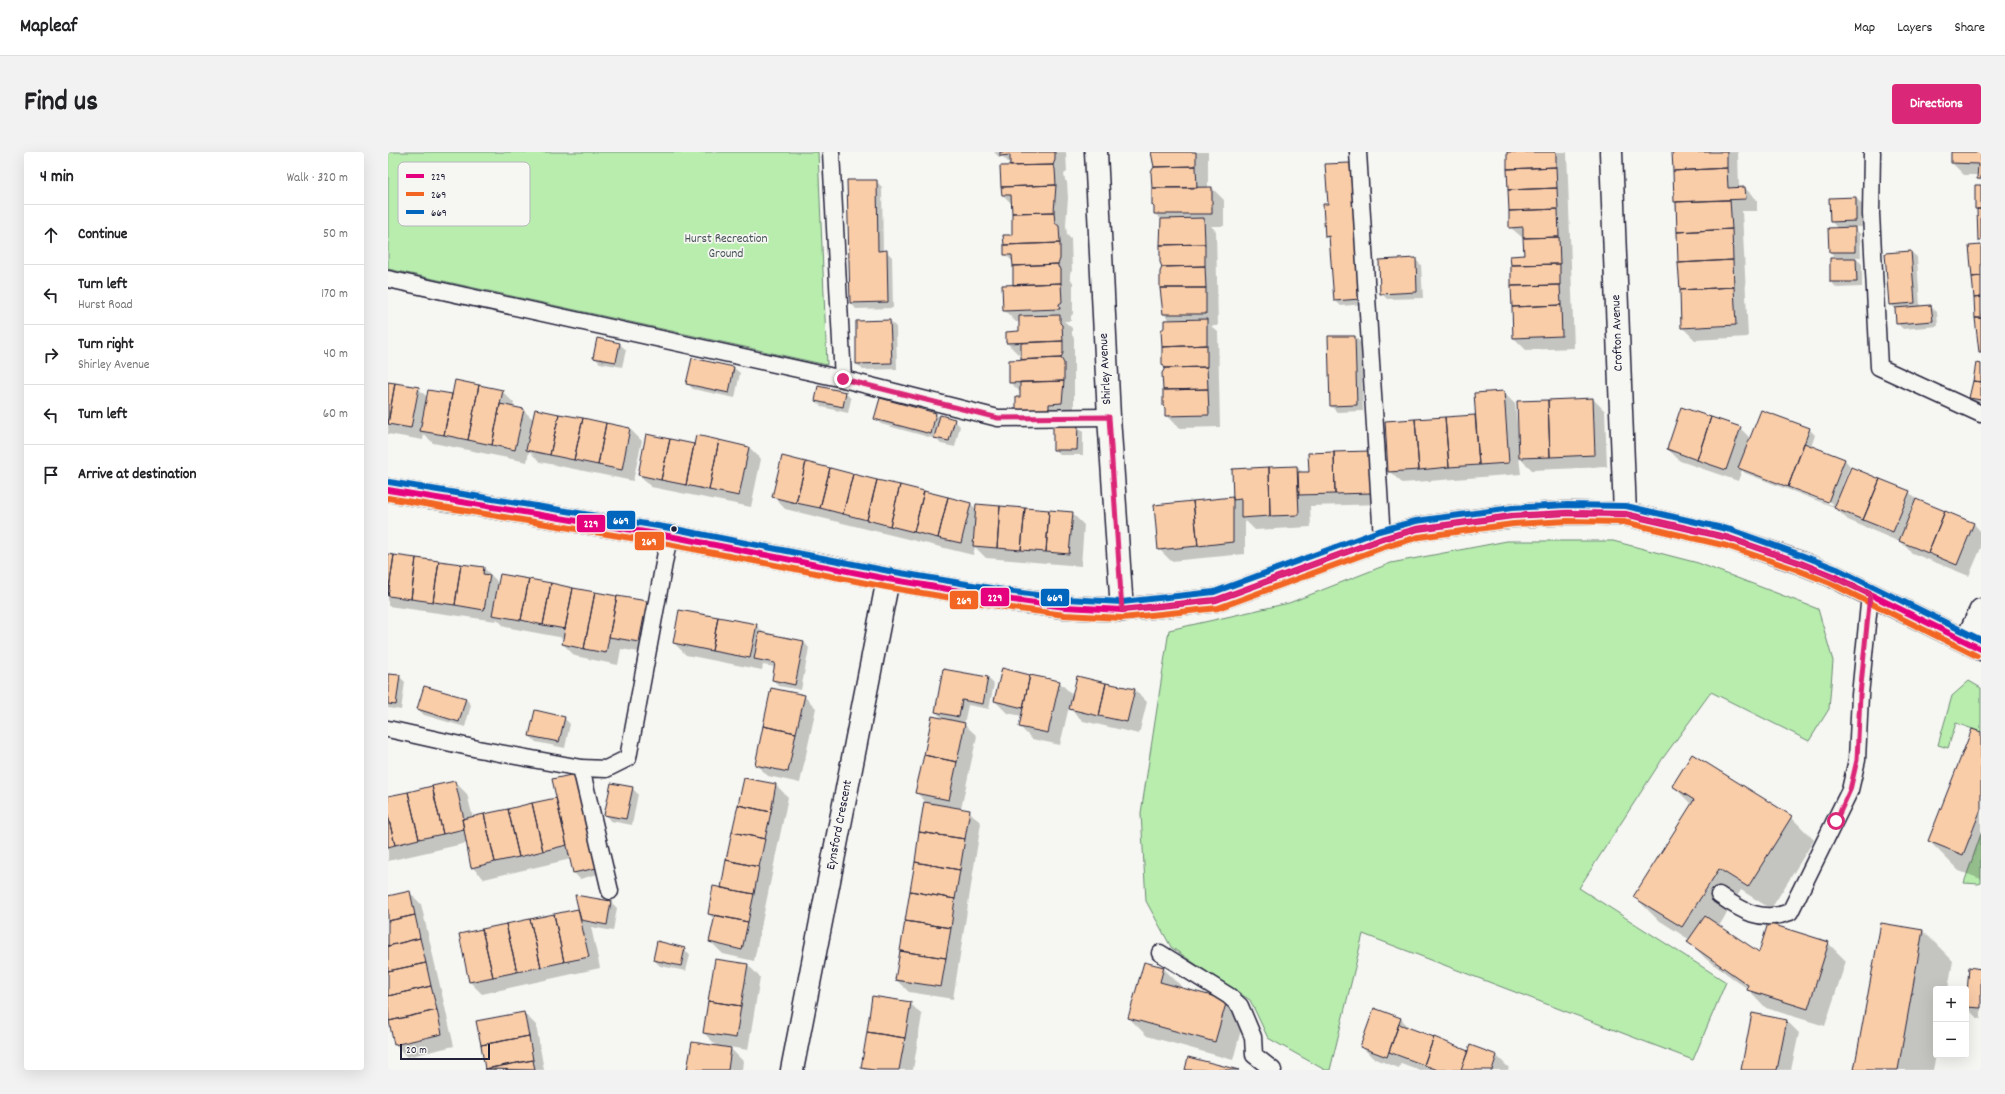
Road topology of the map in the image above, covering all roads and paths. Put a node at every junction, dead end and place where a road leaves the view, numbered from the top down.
1 (831, 152) edge
2 (1096, 152) edge
3 (1358, 152) edge
4 (1611, 152) edge
5 (1872, 152) edge
6 (388, 279) edge
7 (843, 379) junction
8 (1981, 414) edge
9 (1109, 417) junction
10 (388, 490) edge
11 (1625, 514) junction
12 (669, 536) junction
13 (1382, 539) junction
14 (888, 579) junction
15 (1870, 594) junction
16 (1122, 610) junction
17 (1981, 610) edge
18 (1974, 645) edge
19 (388, 729) edge
20 (581, 768) junction
21 (610, 891) dead end
22 (1719, 895) dead end
23 (1160, 953) dead end
24 (792, 1070) edge
25 (1273, 1070) edge

1 - 7 lane
2 - 9 main road, Shirley Avenue
3 - 13 lane
4 - 11 main road, Crofton Avenue
5 - 8 lane
6 - 7 lane
7 - 9 lane
9 - 16 main road, Shirley Avenue
10 - 12 main road
11 - 13 main road
11 - 15 main road
12 - 14 main road
12 - 20 lane
13 - 16 main road
14 - 16 main road
14 - 24 main road, Eynsford Crescent
15 - 18 main road
15 - 22 lane
17 - 18 main road
19 - 20 lane
20 - 21 lane
23 - 25 lane

